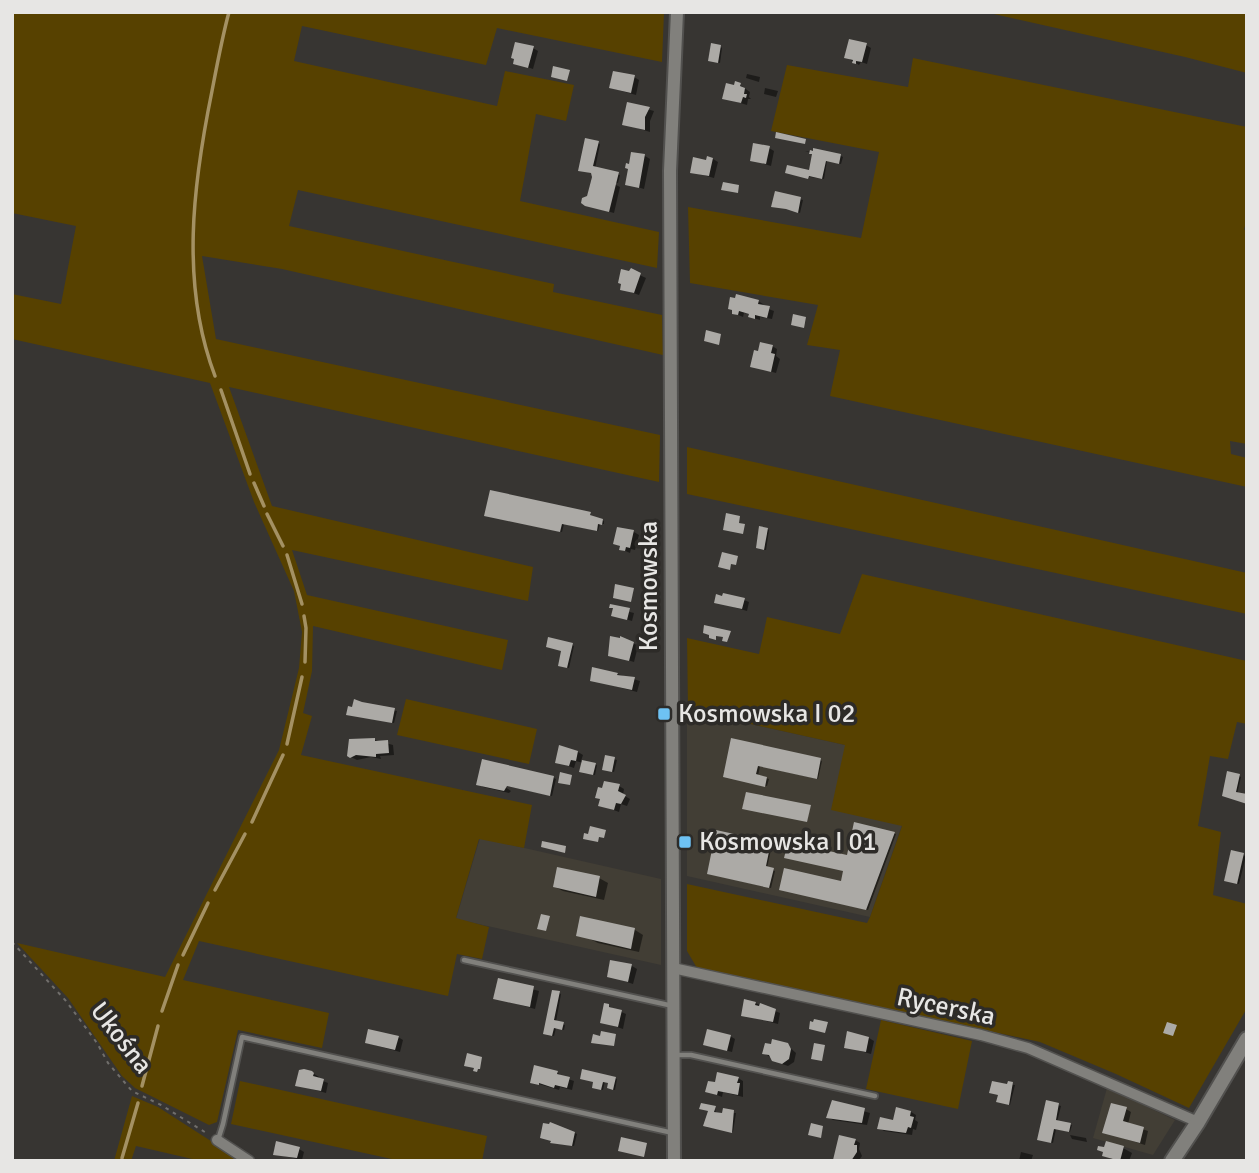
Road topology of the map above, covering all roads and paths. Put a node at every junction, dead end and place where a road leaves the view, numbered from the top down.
1 (677, 12) edge
2 (12, 942) edge
3 (464, 960) dead end
4 (673, 968) junction
5 (674, 1006) junction
6 (1247, 1040) edge
7 (674, 1055) junction
8 (875, 1096) dead end
9 (1198, 1122) junction
10 (674, 1133) junction
11 (217, 1140) junction
12 (248, 1161) edge
13 (674, 1161) edge
14 (1172, 1161) edge

1 - 4 street, Kosmowska
2 - 11 path, Ukośna
3 - 5 lane
4 - 5 street, Kosmowska
4 - 9 street, Rycerska
5 - 7 street, Kosmowska
6 - 9 main road
7 - 8 lane
7 - 10 street, Kosmowska
9 - 14 main road
10 - 11 lane
10 - 13 street, Kosmowska
11 - 12 street

